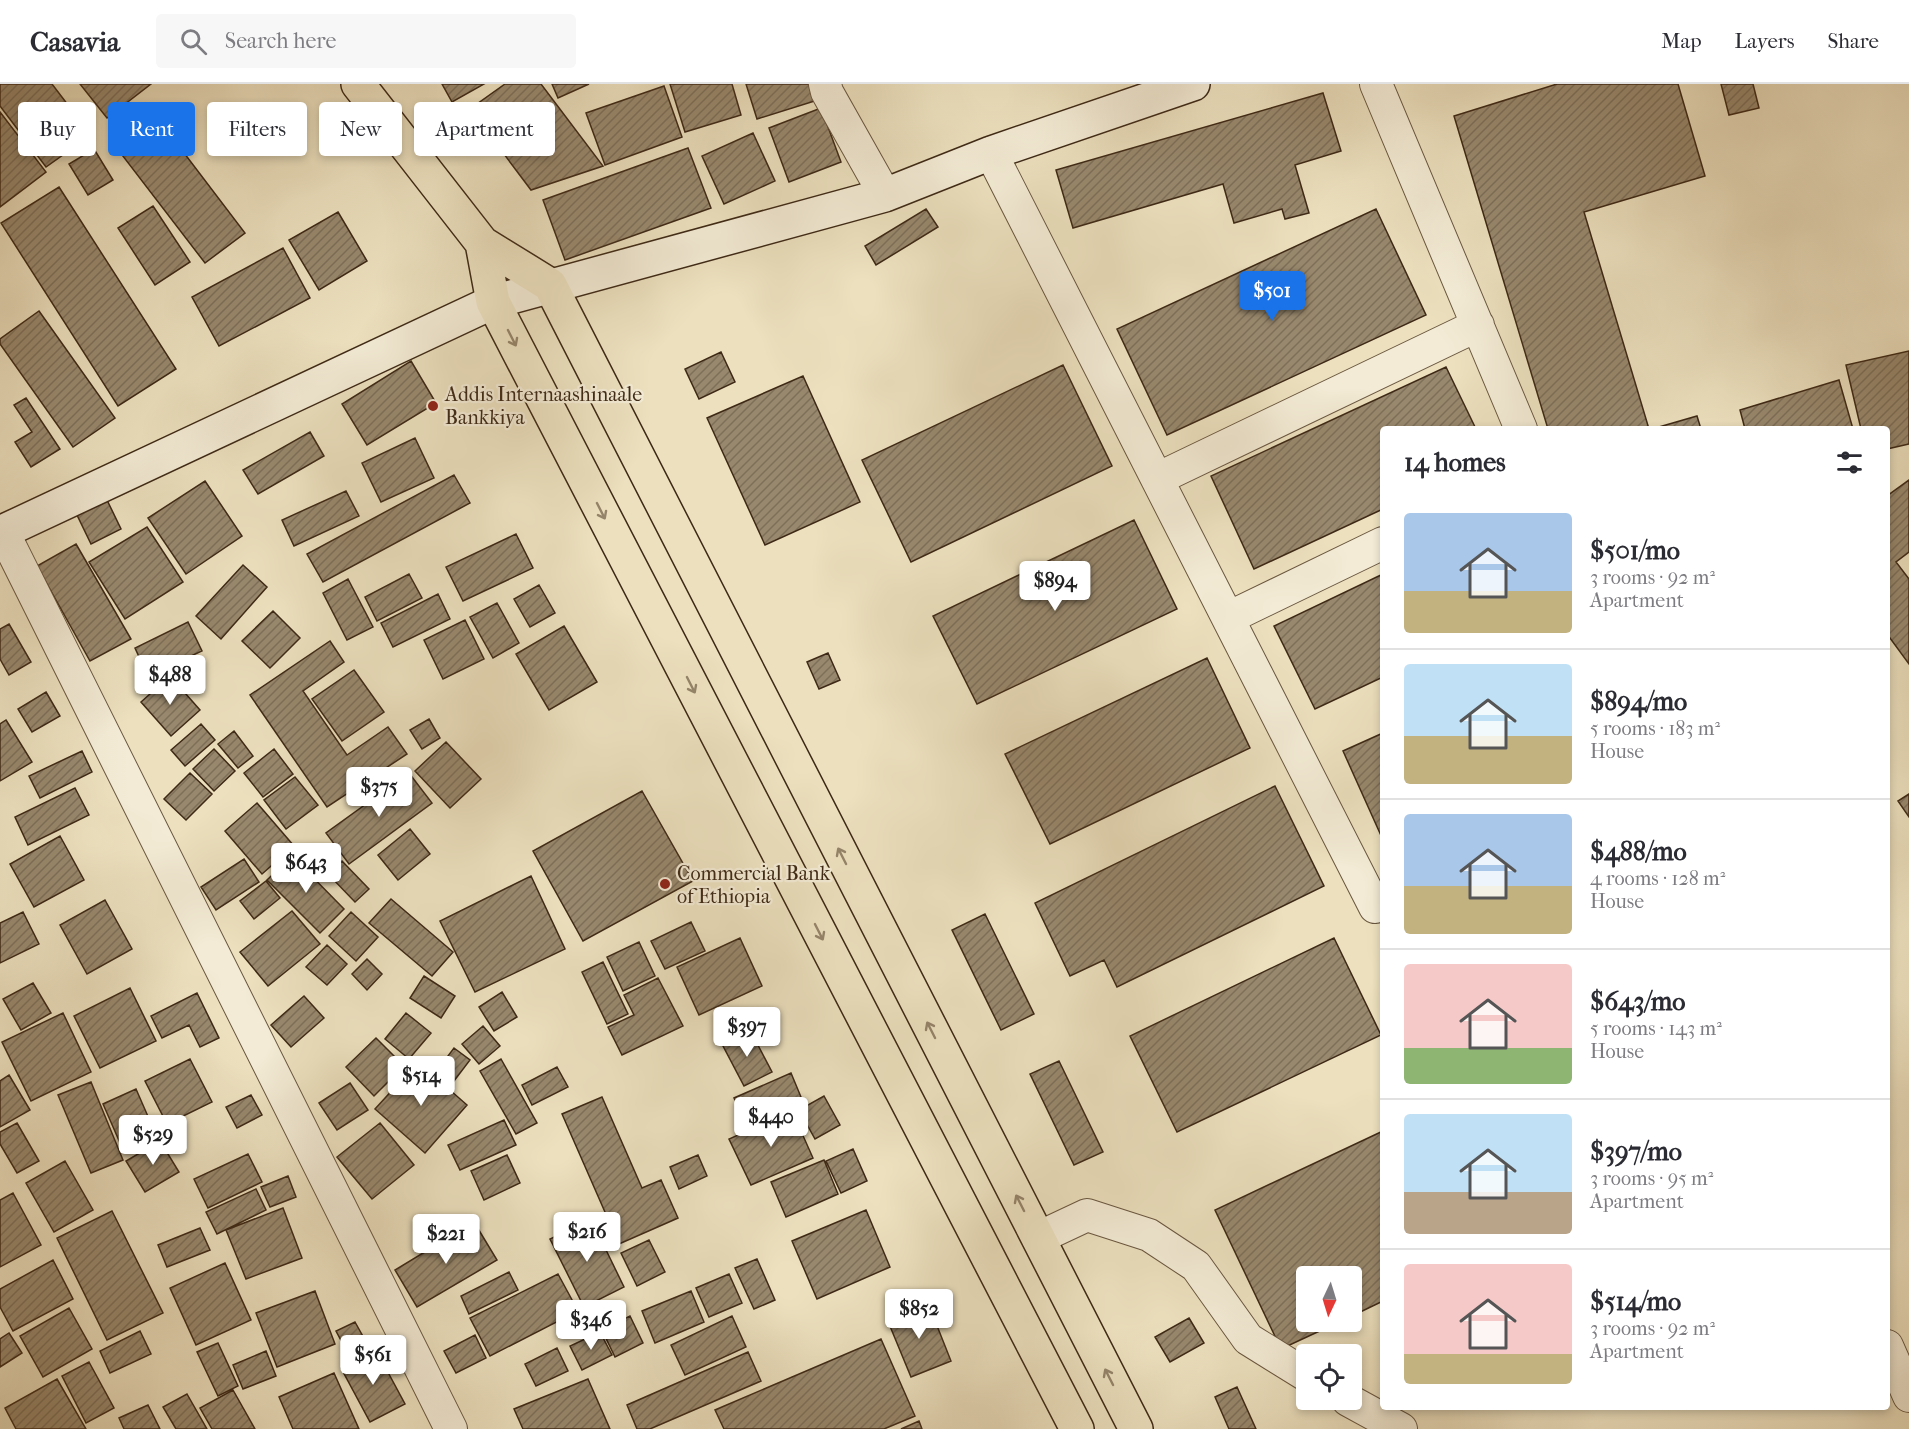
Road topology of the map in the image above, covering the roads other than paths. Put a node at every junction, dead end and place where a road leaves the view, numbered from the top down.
1 (358, 84) edge
2 (825, 84) edge
3 (1193, 84) edge
4 (1376, 84) edge
5 (990, 153) junction
6 (885, 195) junction
7 (483, 243) junction
8 (550, 285) junction
9 (493, 302) junction
10 (1478, 325) junction
11 (1520, 426) edge
12 (1157, 479) junction
13 (1, 533) edge
14 (1380, 544) edge
15 (1228, 618) junction
16 (1375, 907) dead end
17 (1038, 1238) junction
18 (1890, 1353) edge
19 (1296, 1369) edge
20 (1909, 1396) edge
21 (1362, 1408) edge
22 (452, 1429) edge
23 (1077, 1429) edge
24 (1136, 1429) edge
25 (1401, 1429) edge

1 - 7 main road
2 - 6 street
3 - 5 main road
4 - 10 street
5 - 6 main road
5 - 12 street
6 - 8 main road
7 - 8 main road
7 - 9 main road
8 - 9 main road
17 -> 8 main road
9 - 13 main road
9 -> 23 main road
10 - 11 street
10 - 12 street
12 - 15 street
13 - 22 street
14 - 15 street
15 - 16 street
17 - 19 street
24 -> 17 main road
18 - 20 street
21 - 25 street

